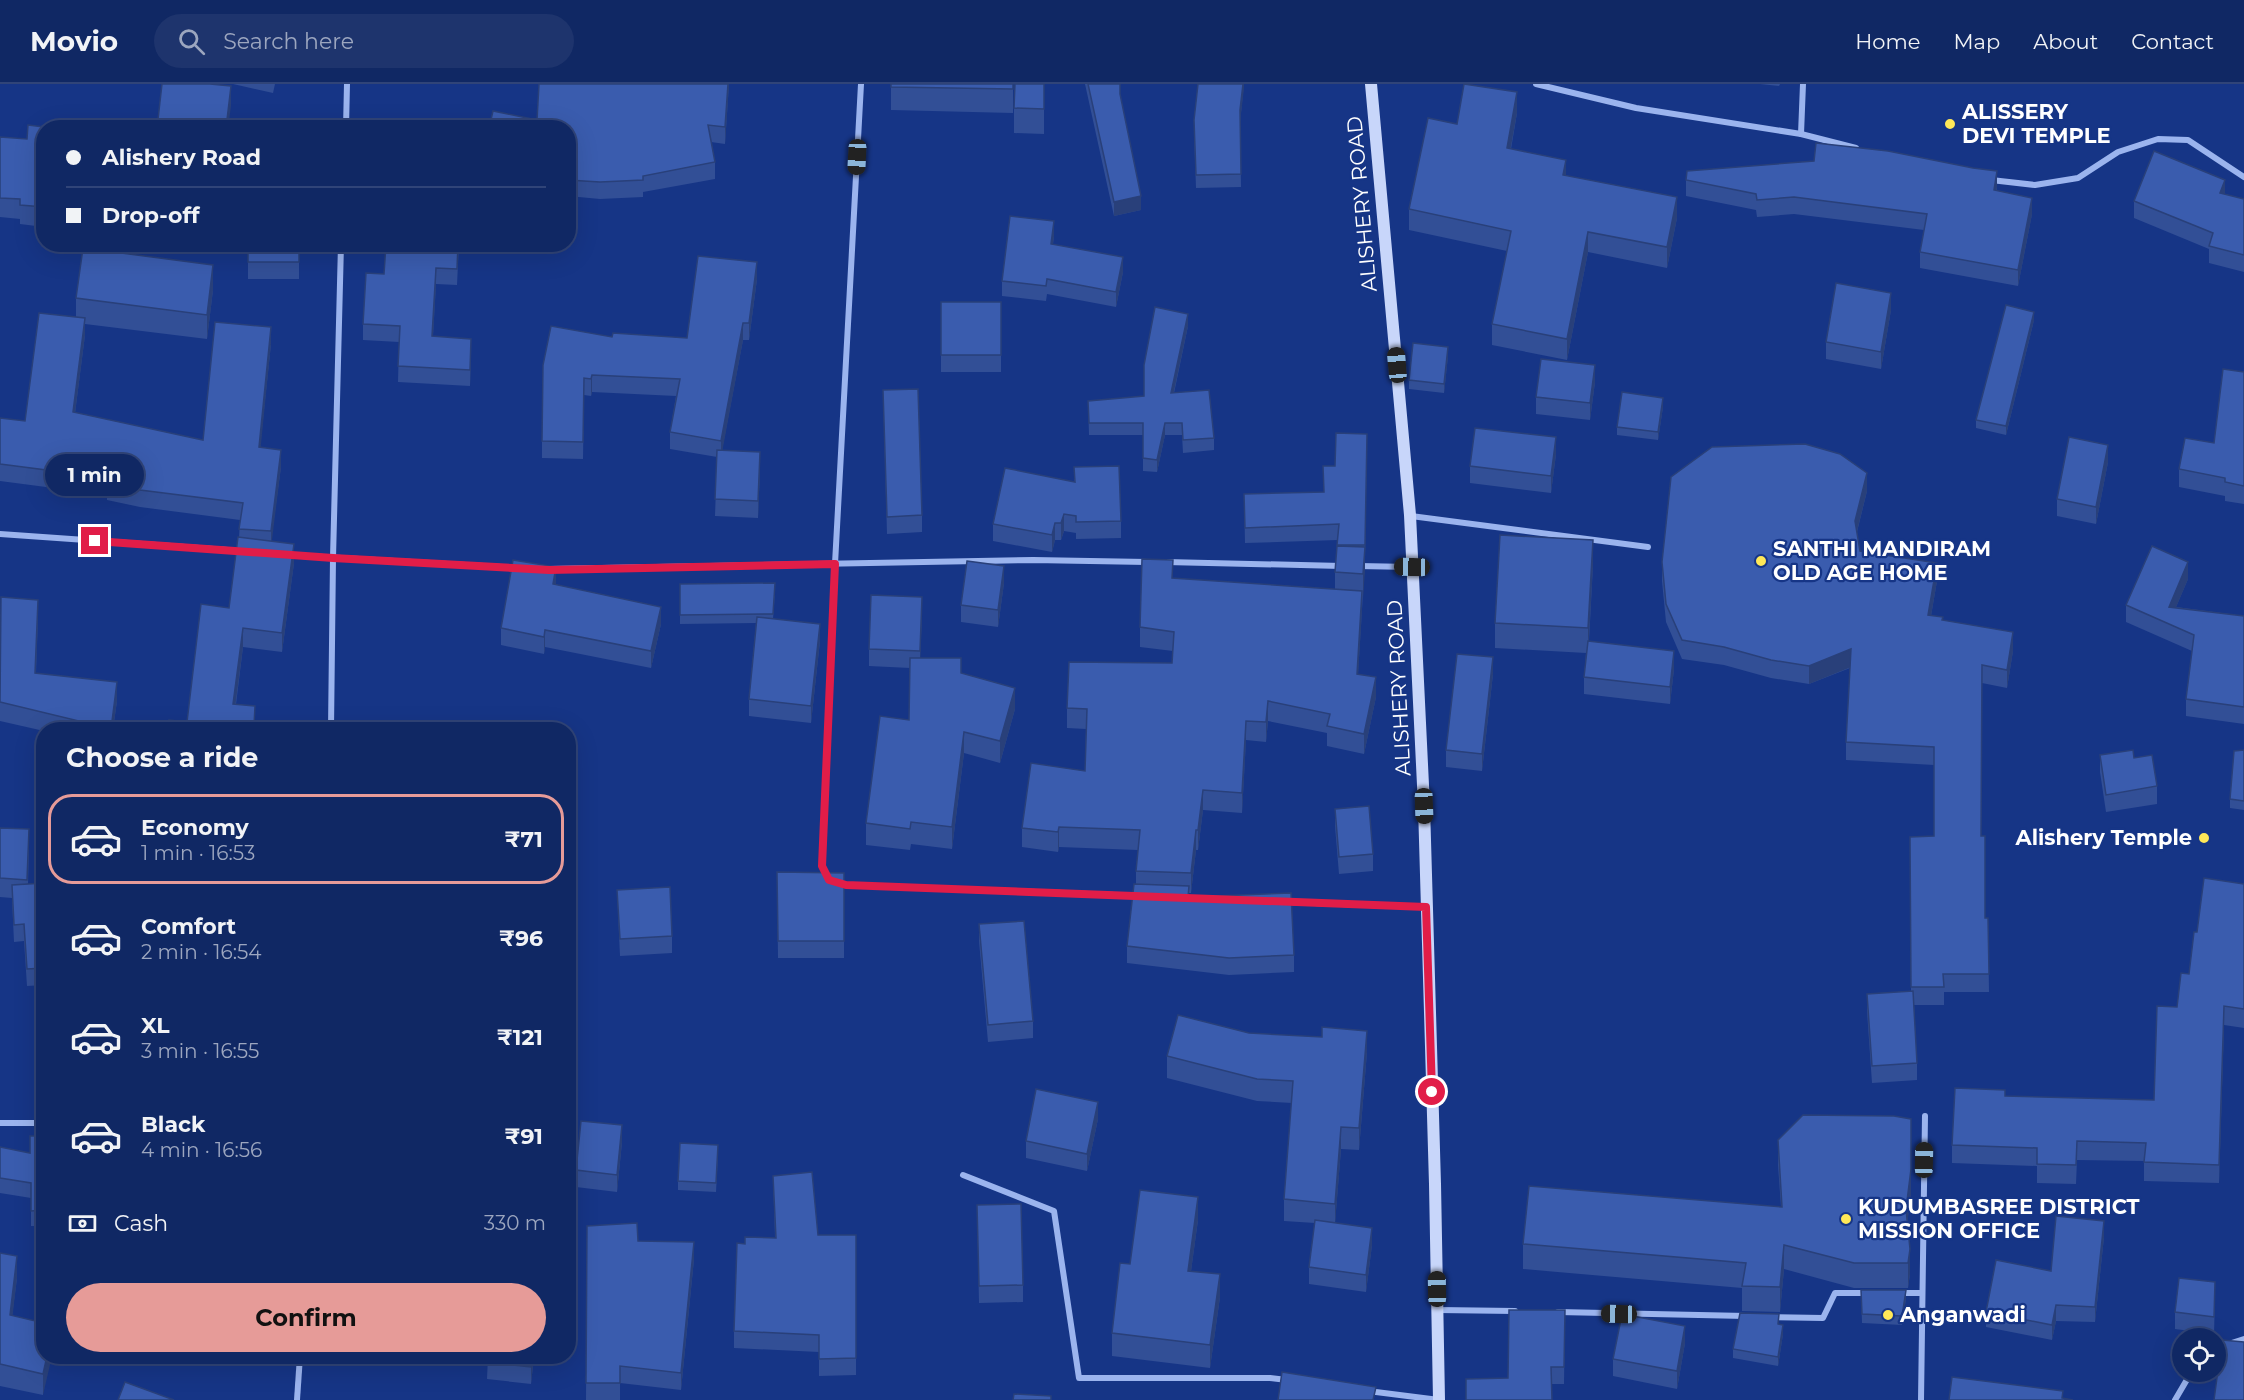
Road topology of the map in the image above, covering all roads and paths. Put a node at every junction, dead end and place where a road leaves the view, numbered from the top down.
1 (347, 84) edge
2 (861, 84) edge
3 (1371, 84) edge
4 (1536, 84) edge
5 (1803, 84) edge
6 (346, 120) edge
7 (1801, 134) junction
8 (1859, 149) edge
9 (2244, 177) edge
10 (1984, 180) edge
11 (341, 252) edge
12 (1410, 515) junction
13 (0, 534) edge
14 (1648, 547) dead end
15 (250, 552) edge
16 (286, 555) edge
17 (333, 558) junction
18 (1151, 562) edge
19 (1163, 562) edge
20 (835, 564) junction
21 (1412, 567) junction
22 (526, 568) edge
23 (538, 569) edge
24 (331, 722) edge
25 (1154, 897) edge
26 (1272, 901) edge
27 (1426, 907) junction
28 (1925, 1116) dead end
29 (0, 1123) edge
30 (36, 1124) edge
31 (963, 1175) dead end
32 (1878, 1293) edge
33 (1889, 1293) edge
34 (1922, 1293) junction
35 (1438, 1310) junction
36 (1519, 1312) edge
37 (1554, 1312) edge
38 (1753, 1317) edge
39 (1765, 1317) edge
40 (2244, 1339) edge
41 (2226, 1345) edge
42 (299, 1364) edge
43 (1293, 1381) edge
44 (2186, 1382) edge
45 (1360, 1390) edge
46 (297, 1400) edge
47 (1439, 1400) edge
48 (1921, 1400) edge
49 (2175, 1400) edge

1 - 6 street
2 - 20 street
3 - 12 main road, ALISHERY ROAD
4 - 7 street
5 - 7 street
7 - 8 street
9 - 10 street
11 - 17 street
12 - 14 street
12 - 21 main road, ALISHERY ROAD
13 - 15 street
16 - 17 street
17 - 22 street
17 - 24 street
18 - 20 street
19 - 21 street
20 - 23 street
20 - 25 street
21 - 27 main road, ALISHERY ROAD
26 - 27 street
27 - 35 main road, ALISHERY ROAD
28 - 34 street
29 - 30 street
31 - 43 street
32 - 39 street
33 - 34 street
34 - 48 street
35 - 36 street
35 - 47 main road, ALISHERY ROAD
37 - 38 street
40 - 41 street
42 - 46 street
44 - 49 street
45 - 47 street

